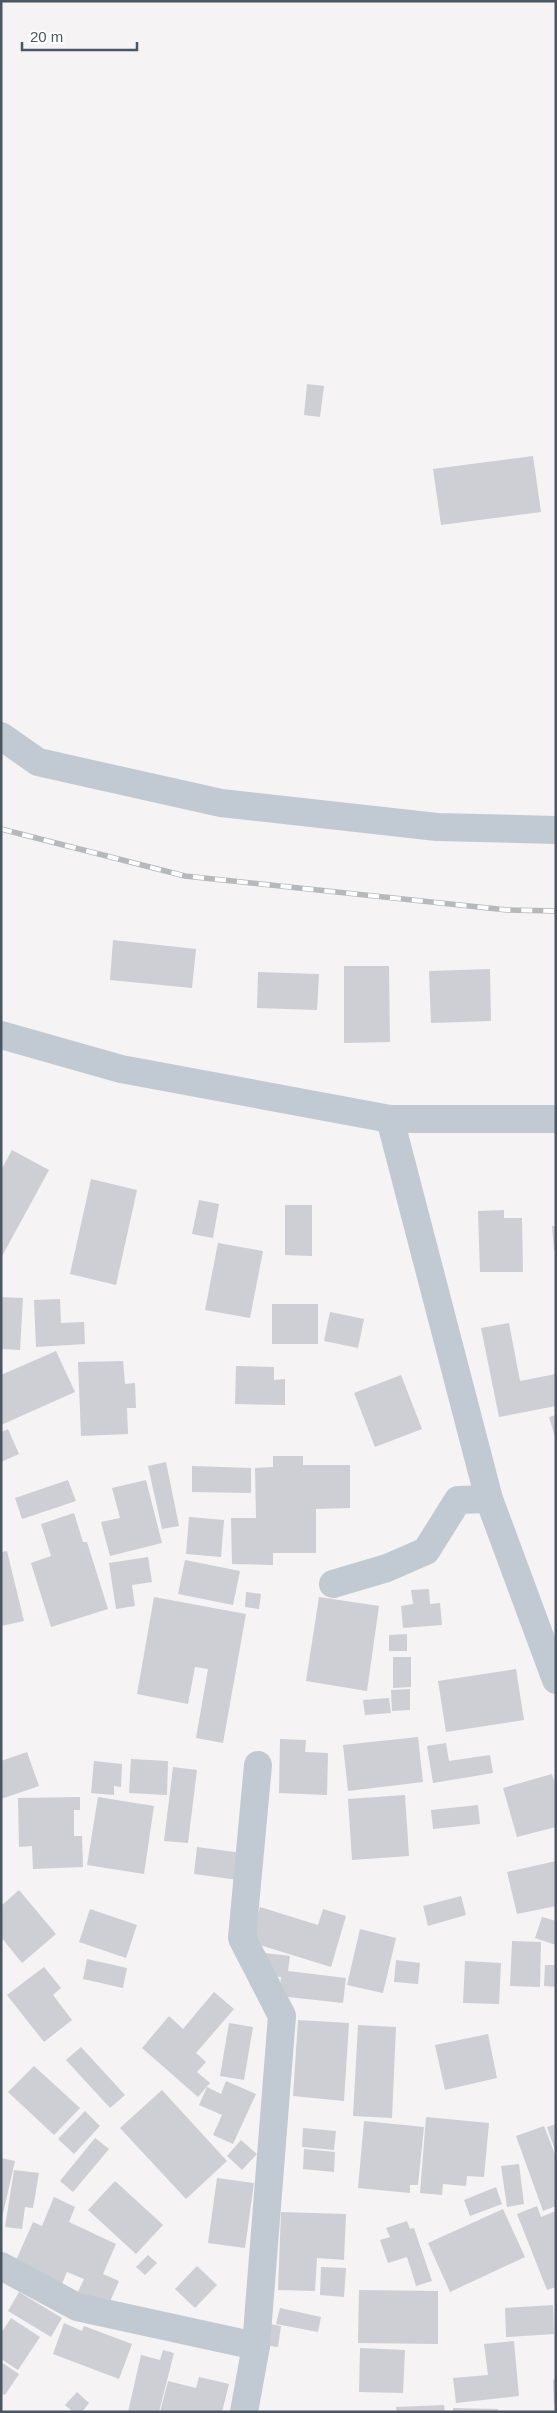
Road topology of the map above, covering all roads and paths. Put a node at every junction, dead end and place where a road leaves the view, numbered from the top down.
1 (1, 736) edge
2 (556, 830) edge
3 (1, 1035) edge
4 (390, 1119) junction
5 (556, 1119) edge
6 (489, 1499) junction
7 (333, 1584) dead end
8 (556, 1680) edge
9 (258, 1765) dead end
10 (1, 2266) edge
11 (256, 2346) junction
12 (244, 2412) edge

1 - 2 street
3 - 4 street
4 - 5 street
4 - 6 street
6 - 7 street
6 - 8 street
9 - 11 street
10 - 11 street
11 - 12 street

